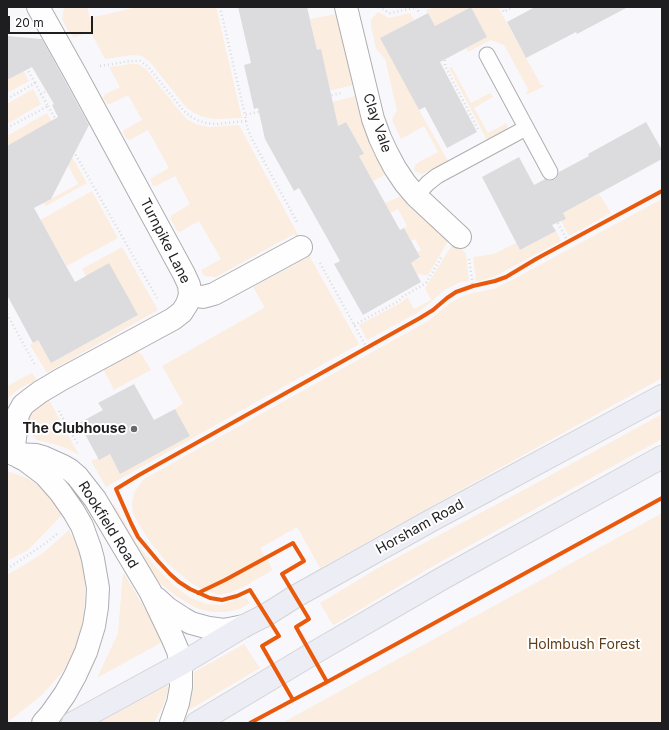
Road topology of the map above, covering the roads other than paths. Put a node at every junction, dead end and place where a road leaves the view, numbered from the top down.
1 (38, 7) edge
2 (346, 7) edge
3 (487, 55) dead end
4 (526, 128) junction
5 (550, 172) dead end
6 (416, 196) junction
7 (458, 235) road end
8 (301, 246) dead end
9 (190, 294) junction
10 (662, 396) edge
11 (15, 456) edge
12 (662, 457) edge
13 (150, 591) junction
14 (244, 626) junction
15 (181, 664) junction
16 (43, 723) edge
17 (73, 723) edge
18 (171, 723) edge
19 (197, 723) edge

1 - 9 street, Turnpike Lane
2 - 6 street, Clay Vale
3 - 4 lane
4 - 5 lane
4 - 6 lane
6 - 7 street, Clay Vale
8 - 9 street
9 - 11 street, Turnpike Lane
10 - 14 highway, Horsham Road
11 - 13 street, Rookfield Road
11 - 16 street, Rookfield Road
12 - 19 highway
13 - 14 street, Rookfield Road
13 - 15 street, Rookfield Road
14 - 15 highway, Horsham Road
15 - 17 highway, Horsham Road
15 - 18 street, Rookfield Road

